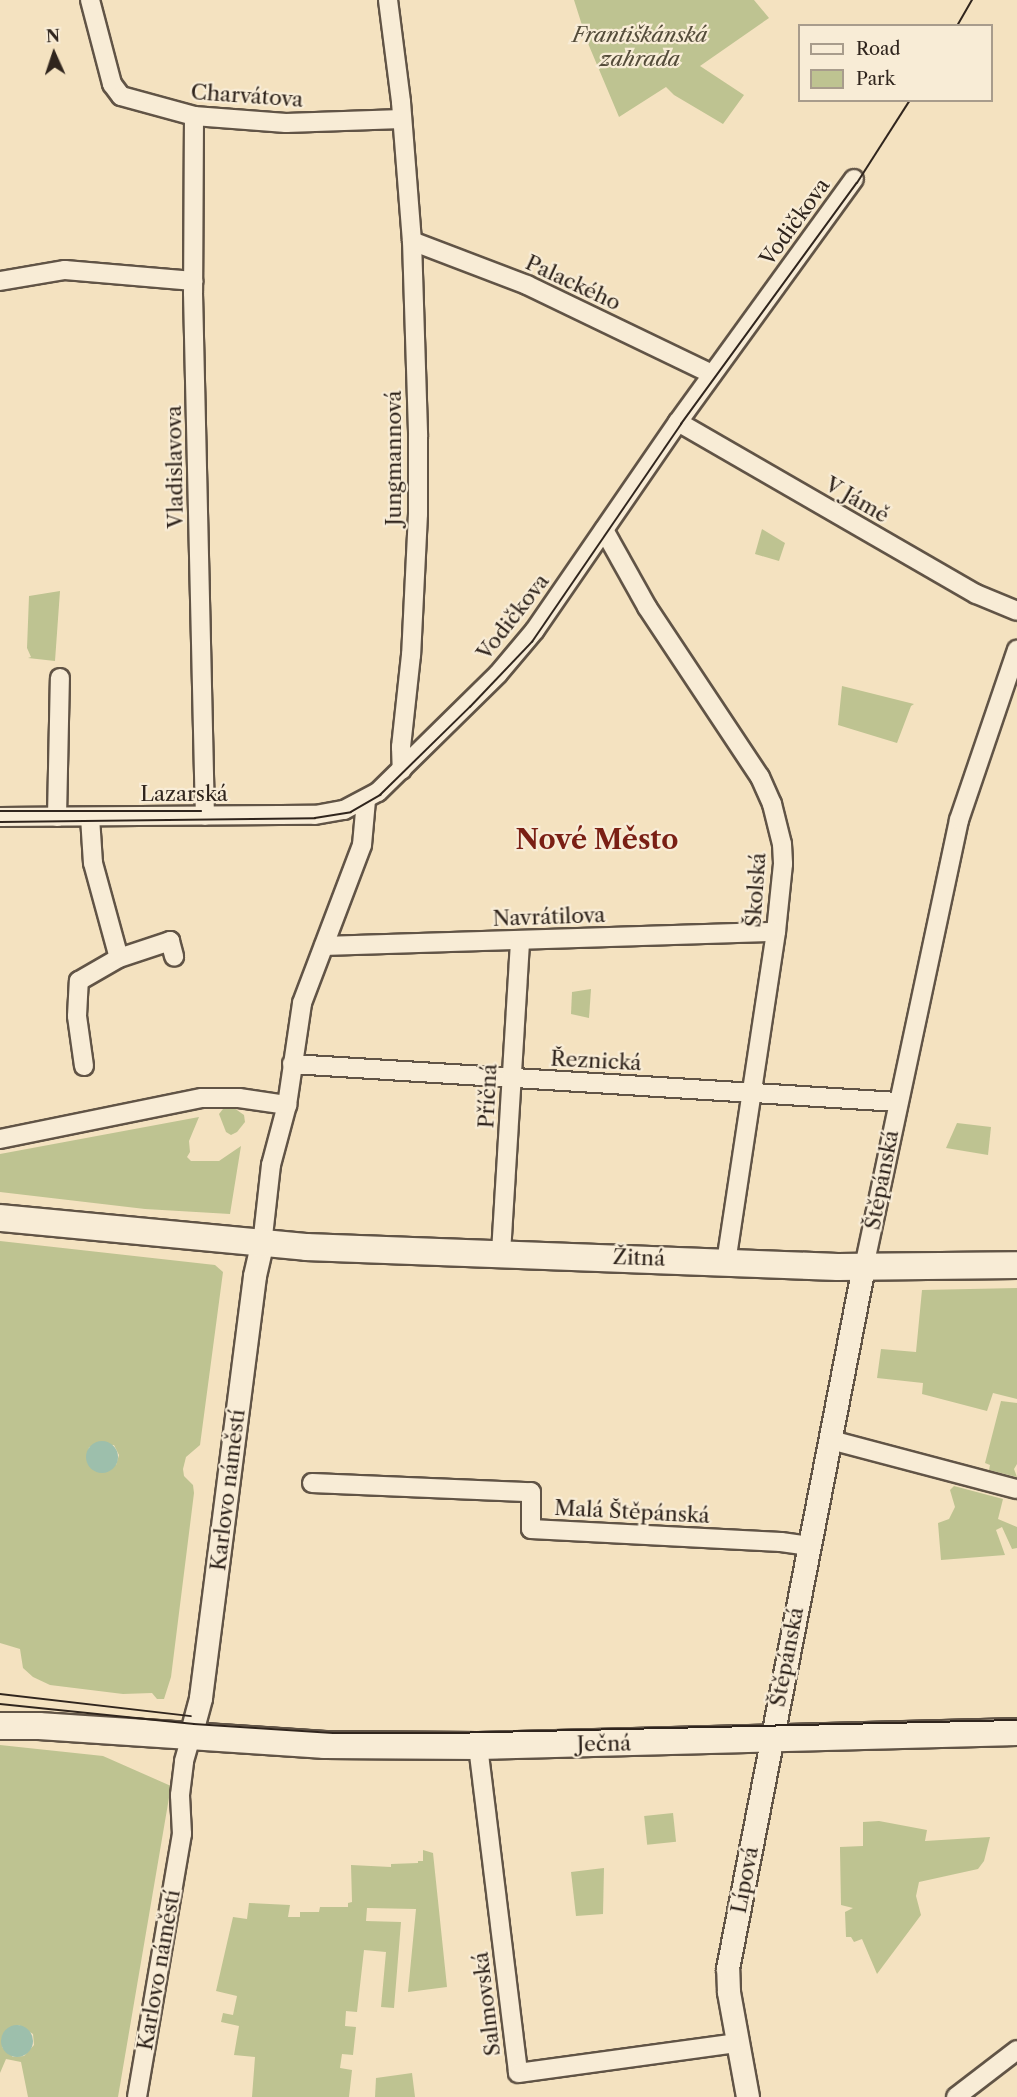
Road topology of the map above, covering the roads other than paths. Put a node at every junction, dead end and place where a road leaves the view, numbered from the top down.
1 (90, 0) edge
2 (388, 0) edge
3 (194, 116) junction
4 (402, 119) junction
5 (854, 179) dead end
6 (412, 241) junction
7 (0, 281) edge
8 (194, 281) junction
9 (712, 374) junction
10 (678, 422) junction
11 (604, 530) junction
12 (1017, 610) edge
13 (1017, 650) edge
14 (60, 678) dead end
15 (402, 770) junction
16 (366, 800) junction
17 (206, 816) junction
18 (0, 817) edge
19 (57, 817) junction
20 (90, 817) junction
21 (776, 932) junction
22 (520, 941) junction
23 (324, 946) junction
24 (174, 956) dead end
25 (119, 958) junction
26 (292, 1064) junction
27 (84, 1066) dead end
28 (512, 1079) junction
29 (750, 1092) junction
30 (898, 1102) junction
31 (287, 1105) junction
32 (0, 1139) edge
33 (0, 1218) edge
34 (262, 1245) junction
35 (501, 1253) junction
36 (726, 1262) junction
37 (1017, 1265) edge
38 (864, 1267) junction
39 (831, 1440) junction
40 (312, 1483) dead end
41 (1017, 1489) edge
42 (808, 1546) junction
43 (0, 1726) edge
44 (774, 1728) junction
45 (1017, 1732) edge
46 (190, 1736) junction
47 (478, 1746) junction
48 (738, 2043) junction
49 (1017, 2050) edge
50 (137, 2097) edge
51 (748, 2097) edge
52 (756, 2097) edge
53 (957, 2097) edge

1 - 3 street, Charvátova
2 - 4 street, Jungmannová
3 - 4 street, Charvátova
3 - 8 street, Vladislavova
4 - 6 street, Jungmannová
5 - 9 street, Vodičkova
6 - 9 street, Palackého
6 - 15 street, Jungmannová
7 - 8 street
8 - 17 street, Vladislavova
9 - 10 street, Vodičkova
10 - 11 street, Vodičkova
10 - 12 street, V Jámě
11 - 15 street, Vodičkova
11 - 21 street, Školská
13 - 30 street, Štěpánská
14 - 19 street
15 - 16 street, Vodičkova
16 - 17 street, Lazarská
16 - 23 street
17 - 20 street, Lazarská
18 - 19 street, Lazarská
19 - 20 street, Lazarská
20 - 25 street
21 - 22 street, Navrátilova
21 - 29 street, Školská
22 - 23 street, Navrátilova
22 - 28 street, Příčná
23 - 26 street
24 - 25 street
25 - 27 street
26 - 28 street, Řeznická
26 - 31 street
28 - 29 street, Řeznická
28 - 35 street, Příčná
29 - 30 street, Řeznická
29 - 36 street, Školská
30 - 38 street, Štěpánská
31 - 32 street
31 - 34 street, Karlovo náměstí
33 - 34 main road
34 - 35 main road, Žitná
34 - 46 street, Karlovo náměstí
35 - 36 main road, Žitná
36 - 38 main road, Žitná
37 - 38 main road, Žitná
38 - 39 street, Štěpánská
39 - 41 street
39 - 42 street, Štěpánská
40 - 42 street, Malá Štěpánská
42 - 44 street, Štěpánská
43 - 46 main road
44 - 45 main road, Ječná
44 - 47 main road, Ječná
44 - 48 street, Lípová
46 - 47 main road, Ječná
46 - 50 street, Karlovo náměstí
47 - 48 street, Salmovská
48 - 51 street, Lípová
48 - 52 street, Lípová
49 - 53 street

